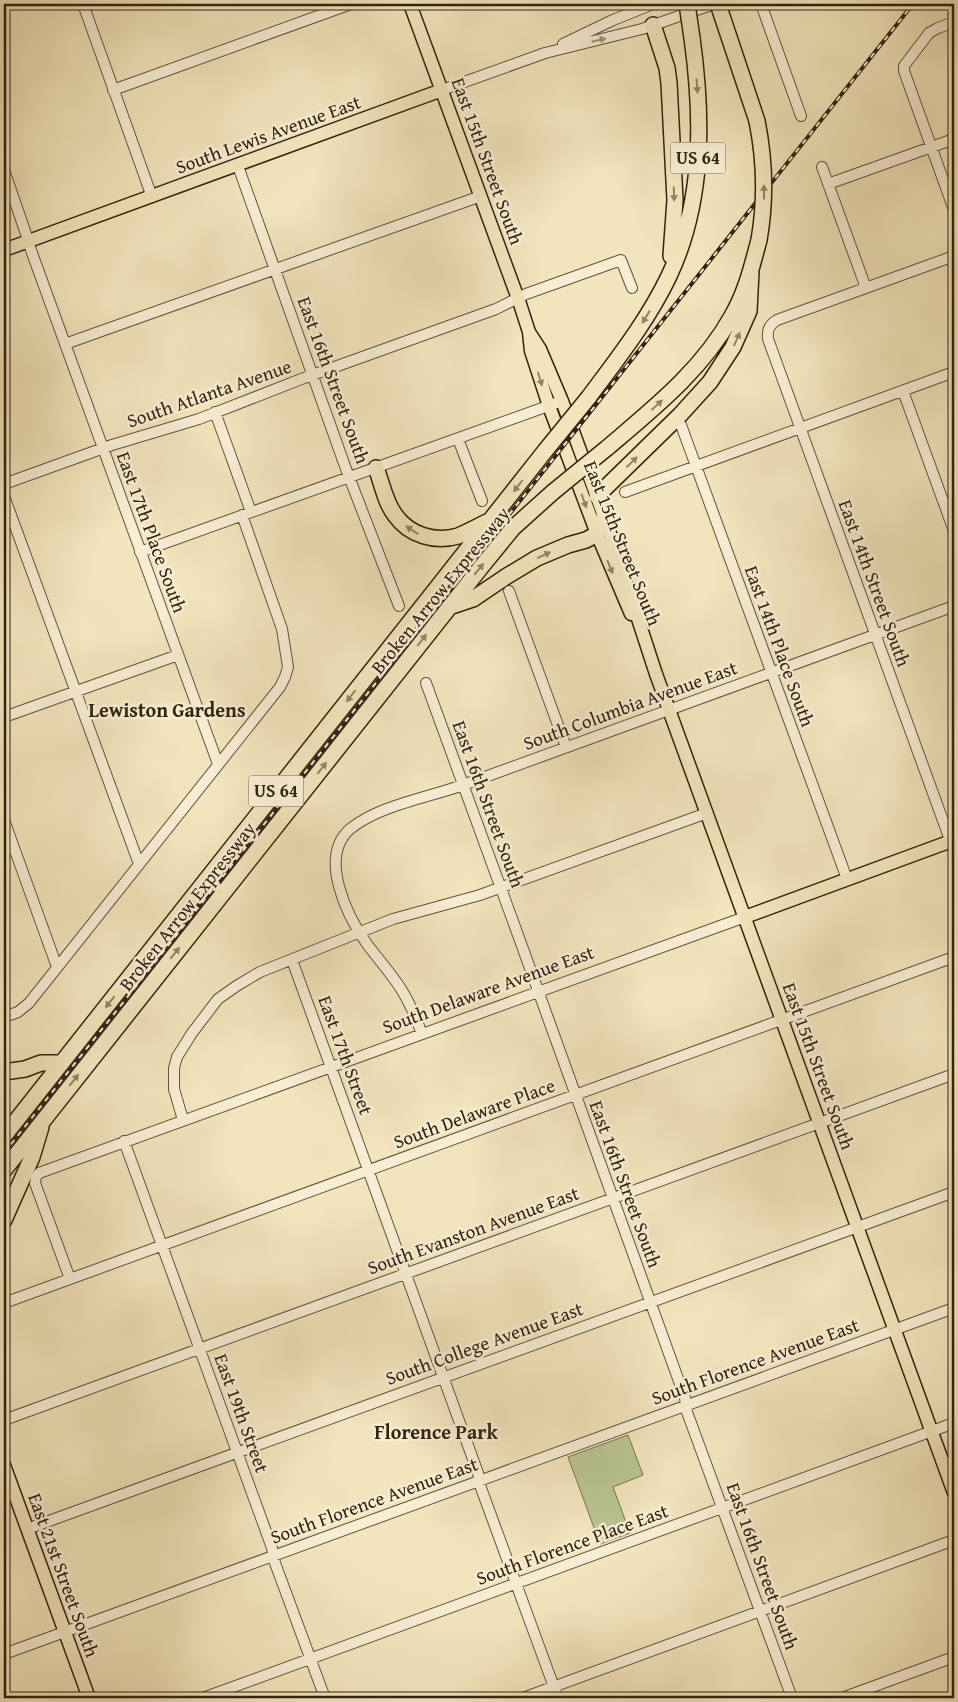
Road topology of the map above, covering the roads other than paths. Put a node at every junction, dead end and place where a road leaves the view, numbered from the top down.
1 (83, 4) edge
2 (351, 4) edge
3 (410, 4) edge
4 (650, 4) edge
5 (687, 4) edge
6 (716, 4) edge
7 (761, 4) edge
8 (954, 22) edge
9 (653, 25) junction
10 (545, 54) junction
11 (113, 90) junction
12 (442, 90) junction
13 (801, 116) dead end
14 (954, 139) edge
15 (932, 147) junction
16 (238, 166) junction
17 (822, 168) dead end
18 (4, 170) edge
19 (828, 184) junction
20 (481, 196) junction
21 (152, 197) junction
22 (954, 210) edge
23 (28, 241) junction
24 (4, 250) edge
25 (954, 256) edge
26 (275, 269) junction
27 (751, 272) junction
28 (669, 275) junction
29 (632, 288) dead end
30 (866, 288) junction
31 (518, 299) junction
32 (529, 332) junction
33 (65, 344) junction
34 (954, 372) edge
35 (313, 375) junction
36 (903, 391) junction
37 (562, 401) junction
38 (549, 406) junction
39 (215, 412) junction
40 (681, 425) dead end
41 (800, 428) junction
42 (458, 439) junction
43 (103, 448) junction
44 (696, 466) junction
45 (376, 468) junction
46 (350, 477) junction
47 (4, 484) edge
48 (625, 492) dead end
49 (4, 496) edge
50 (597, 496) junction
51 (482, 501) dead end
52 (246, 514) junction
53 (604, 516) junction
54 (490, 521) junction
55 (954, 531) edge
56 (597, 534) junction
57 (140, 552) junction
58 (509, 592) dead end
59 (399, 606) dead end
60 (954, 606) edge
61 (449, 607) junction
62 (875, 635) junction
63 (649, 652) junction
64 (178, 654) junction
65 (771, 673) junction
66 (426, 683) dead end
67 (75, 692) junction
68 (669, 710) junction
69 (4, 717) edge
70 (566, 748) junction
71 (218, 764) junction
72 (463, 785) junction
73 (707, 813) junction
74 (4, 820) edge
75 (953, 844) edge
76 (139, 864) junction
77 (847, 879) junction
78 (501, 888) junction
79 (745, 917) junction
80 (360, 933) junction
81 (954, 957) edge
82 (292, 960) junction
83 (58, 967) junction
84 (538, 990) junction
85 (4, 1017) edge
86 (782, 1019) junction
87 (422, 1034) junction
88 (62, 1063) junction
89 (331, 1066) junction
90 (4, 1072) edge
91 (954, 1074) edge
92 (575, 1094) junction
93 (44, 1118) junction
94 (183, 1120) junction
95 (820, 1122) junction
96 (4, 1136) edge
97 (124, 1141) junction
98 (4, 1170) edge
99 (369, 1170) junction
100 (954, 1192) edge
101 (613, 1198) junction
102 (4, 1220) edge
103 (858, 1226) junction
104 (162, 1246) junction
105 (406, 1273) junction
106 (70, 1279) junction
107 (650, 1301) junction
108 (4, 1303) edge
109 (954, 1308) edge
110 (895, 1329) junction
111 (200, 1349) junction
112 (443, 1376) junction
113 (686, 1405) junction
114 (4, 1420) edge
115 (954, 1423) edge
116 (932, 1431) junction
117 (237, 1452) junction
118 (4, 1466) edge
119 (480, 1480) junction
120 (954, 1493) edge
121 (723, 1508) junction
122 (27, 1529) junction
123 (954, 1540) edge
124 (273, 1556) junction
125 (517, 1583) junction
126 (761, 1611) junction
127 (64, 1632) junction
128 (4, 1654) edge
129 (954, 1657) edge
130 (310, 1659) junction
131 (554, 1687) junction
132 (89, 1698) edge
133 (203, 1698) edge
134 (325, 1698) edge
135 (523, 1698) edge
136 (558, 1698) edge
137 (792, 1698) edge
138 (842, 1698) edge

1 - 11 street
2 - 11 street
3 - 12 main road, East 15th Street South
4 - 9 street
4 - 10 street, South Lewis Avenue East
5 -> 28 highway, Broken Arrow Expressway / US 64, bridge
6 - 9 street, South Lewis Avenue East
27 -> 6 highway, Broken Arrow Expressway / US 64, bridge
7 - 13 street
8 - 15 street
10 -> 9 street, South Lewis Avenue East
9 -> 28 highway
10 - 12 street, South Lewis Avenue East
11 - 21 street
12 - 16 main road, South Lewis Avenue East
12 - 20 main road, East 15th Street South
14 - 15 street
15 - 19 street
15 - 22 street
16 - 21 main road, South Lewis Avenue East
16 - 26 street, East 16th Street South
17 - 19 street
18 - 23 street, East 17th Place South
19 - 30 street
20 - 26 street
20 - 31 main road, East 15th Street South
21 - 23 main road, South Lewis Avenue East
23 - 24 main road, South Lewis Avenue East
23 - 33 street, East 17th Place South
25 - 30 street
26 - 33 street
26 - 35 street, East 16th Street South
50 -> 27 highway
61 -> 27 highway, Broken Arrow Expressway / US 64, bridge
28 -> 54 highway, Broken Arrow Expressway / US 64, bridge
29 - 31 street, South Atlanta Avenue
30 - 41 street, East 14th Street South
31 - 32 main road, East 15th Street South
31 - 35 street, South Atlanta Avenue
32 - 37 main road, East 15th Street South
32 -> 38 main road, East 15th Street South
33 - 43 street, East 17th Place South
34 - 36 street
35 - 39 street, South Atlanta Avenue
35 - 46 street, East 16th Street South
36 - 41 street
36 - 55 street
37 - 38 street
37 - 50 main road, East 15th Street South
38 - 42 street
38 -> 56 main road, East 15th Street South
39 - 43 street, South Atlanta Avenue
39 - 52 street
40 - 44 street, East 14th Place South
41 - 44 street
41 - 62 street, East 14th Street South
42 - 45 street
42 - 51 street
43 - 47 street, South Atlanta Avenue
43 - 57 street, East 17th Place South
44 - 48 street
44 - 65 street, East 14th Place South
45 - 46 street
54 -> 45 highway
46 - 52 street
46 - 59 street, East 16th Street South
49 - 67 street
50 - 53 main road, East 15th Street South
52 - 57 street
52 - 71 street
53 - 56 highway
53 - 63 main road, East 15th Street South
54 -> 88 highway, Broken Arrow Expressway / US 64
61 -> 56 highway
56 -> 63 main road, East 15th Street South
57 - 64 street, East 17th Place South
58 - 70 street
60 - 62 street, South Columbia Avenue East
93 -> 61 highway, Broken Arrow Expressway / US 64
62 - 65 street, South Columbia Avenue East
62 - 75 street, East 14th Street South
63 - 68 main road, East 15th Street South
64 - 67 street
64 - 71 street, East 17th Place South
65 - 68 street, South Columbia Avenue East
65 - 77 street, East 14th Place South
66 - 72 street, East 16th Street South
67 - 69 street
67 - 76 street
68 - 70 street, South Columbia Avenue East
68 - 73 main road, East 15th Street South
70 - 72 street, South Columbia Avenue East
71 - 76 street
72 - 78 street, East 16th Street South
72 - 80 street, South Columbia Avenue East
73 - 78 street
73 - 79 main road, East 15th Street South
74 - 83 street
75 - 77 main road, South Delaware Avenue East
76 - 83 street
77 - 79 main road, South Delaware Avenue East
78 - 80 street
78 - 84 street, East 16th Street South
79 - 84 street, South Delaware Avenue East
79 - 86 main road, East 15th Street South
80 - 82 street
80 - 87 street
81 - 86 street, South Delaware Place
82 - 89 street, East 17th Street
82 - 94 street
83 - 85 street
84 - 87 street, South Delaware Avenue East
84 - 92 street, East 16th Street South
86 - 92 street, South Delaware Place
86 - 95 main road, East 15th Street South
87 - 89 street, South Delaware Avenue East
88 - 90 highway
88 - 96 highway, Broken Arrow Expressway / US 64
89 - 94 street, South Delaware Avenue East
89 - 99 street, East 17th Street
91 - 95 street, South Evanston Avenue East
92 - 99 street, South Delaware Place
92 - 101 street, East 16th Street South
93 - 98 highway, Broken Arrow Expressway / US 64
93 - 102 highway
94 - 97 street, South Delaware Avenue East
95 - 101 street, South Evanston Avenue East
95 - 103 main road, East 15th Street South
97 - 104 street, East 19th Street
97 - 106 street, South Delaware Avenue East
99 - 104 street, South Delaware Place
99 - 105 street, East 17th Street
100 - 103 street, South College Avenue East
101 - 105 street, South Evanston Avenue East
101 - 107 street, East 16th Street South
103 - 107 street, South College Avenue East
103 - 110 main road, East 15th Street South
104 - 106 street, South Delaware Place
104 - 111 street, East 19th Street
105 - 111 street, South Evanston Avenue East
105 - 112 street, East 17th Street
106 - 108 street, South Delaware Place
107 - 112 street, South College Avenue East
107 - 113 street, East 16th Street South
109 - 110 street, South Florence Avenue East
110 - 113 street, South Florence Avenue East
110 - 116 main road, East 15th Street South
111 - 114 street, South Evanston Avenue East
111 - 117 street, East 19th Street
112 - 117 street, South College Avenue East
112 - 119 street, East 17th Street
113 - 119 street, South Florence Avenue East
113 - 121 street, East 16th Street South
115 - 116 street, South Florence Place East
116 - 120 main road, East 15th Street South
116 - 121 street, South Florence Place East
117 - 122 street, South College Avenue East
117 - 124 street, East 19th Street
118 - 122 main road, East 21st Street South
119 - 124 street, South Florence Avenue East
119 - 125 street, East 17th Street
121 - 125 street, South Florence Place East
121 - 126 street, East 16th Street South
122 - 127 main road, East 21st Street South
123 - 126 street
124 - 127 street, South Florence Avenue East
124 - 130 street, East 19th Street
125 - 130 street, South Florence Place East
125 - 131 street, East 17th Street
126 - 131 street
126 - 137 street, East 16th Street South
127 - 128 street, South Florence Avenue East
127 - 132 main road, East 21st Street South
129 - 138 street
130 - 133 street, South Florence Place East
130 - 134 street, East 19th Street
131 - 135 street
131 - 136 street, East 17th Street

